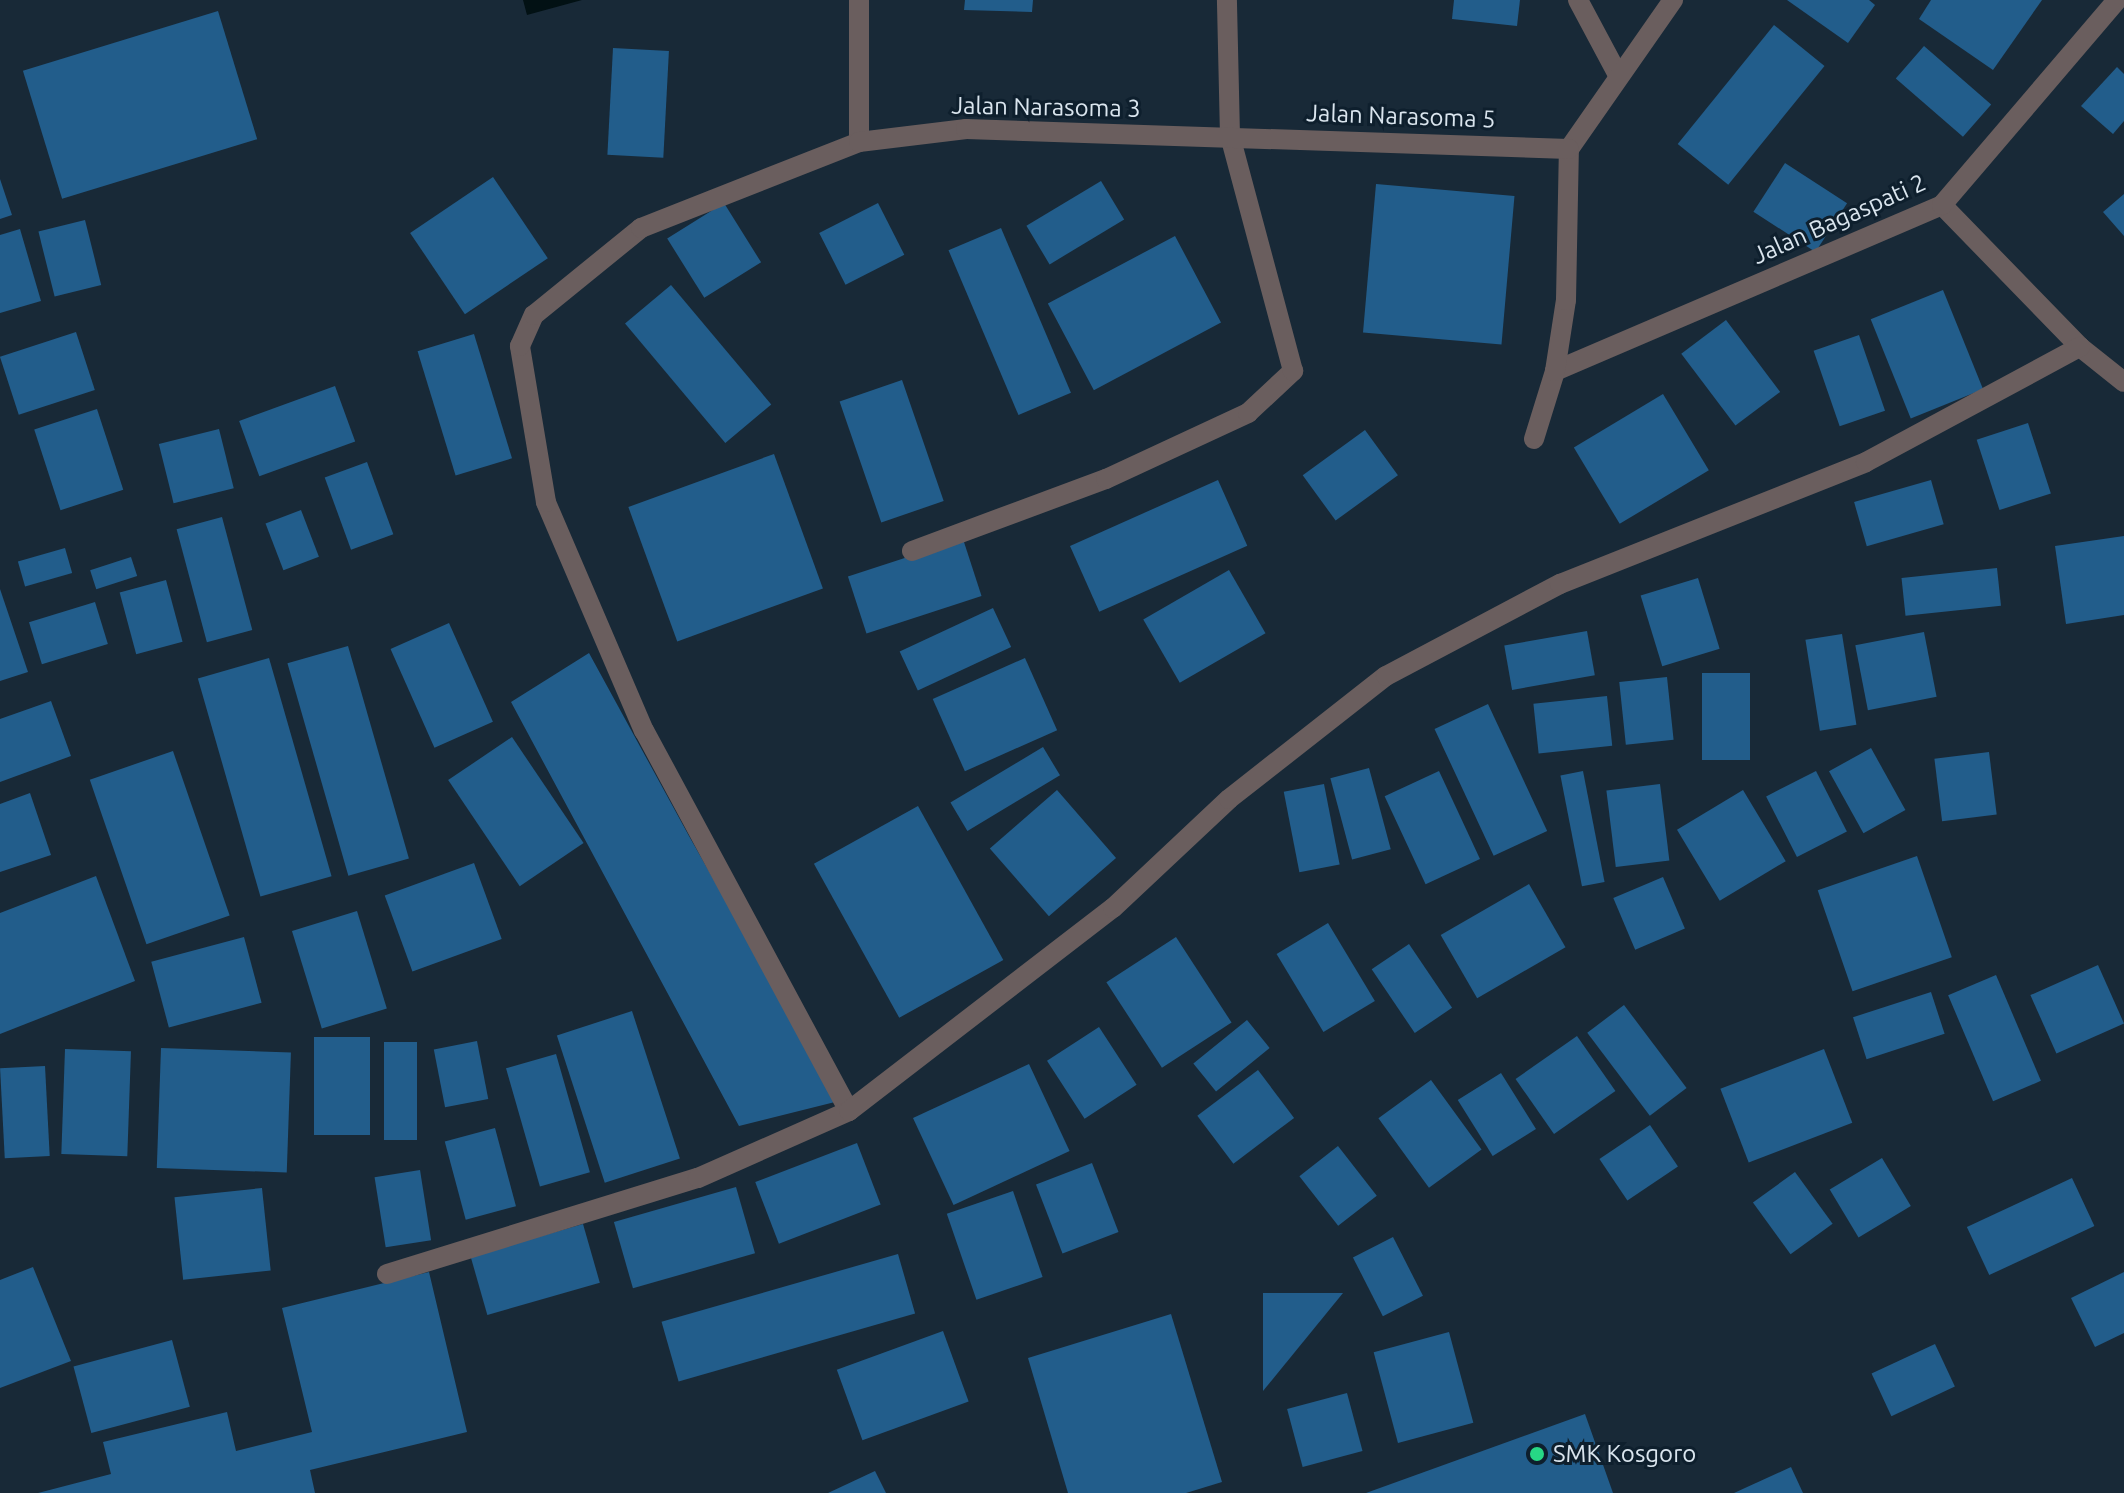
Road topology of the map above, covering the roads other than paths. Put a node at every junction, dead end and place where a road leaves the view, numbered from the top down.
1 (859, 0) edge
2 (1227, 0) edge
3 (1578, 0) edge
4 (1673, 0) edge
5 (2117, 0) edge
6 (1617, 73) junction
7 (1230, 136) junction
8 (859, 142) junction
9 (1569, 149) junction
10 (1942, 205) junction
11 (2080, 347) junction
12 (1555, 371) junction
13 (2124, 382) edge
14 (1534, 439) dead end
15 (912, 551) dead end
16 (849, 1111) junction
17 (387, 1274) dead end

1 - 8 street
2 - 7 street
3 - 6 street
4 - 6 street
5 - 10 street, Jalan Bagaspati 2
6 - 9 street
7 - 8 street, Jalan Narasoma 3
7 - 9 street, Jalan Narasoma 5
7 - 15 street
8 - 16 street, Jalan Narasoma 3
9 - 12 street
10 - 11 street
10 - 12 street, Jalan Bagaspati 2
11 - 13 street
11 - 16 street
12 - 14 street
16 - 17 street

